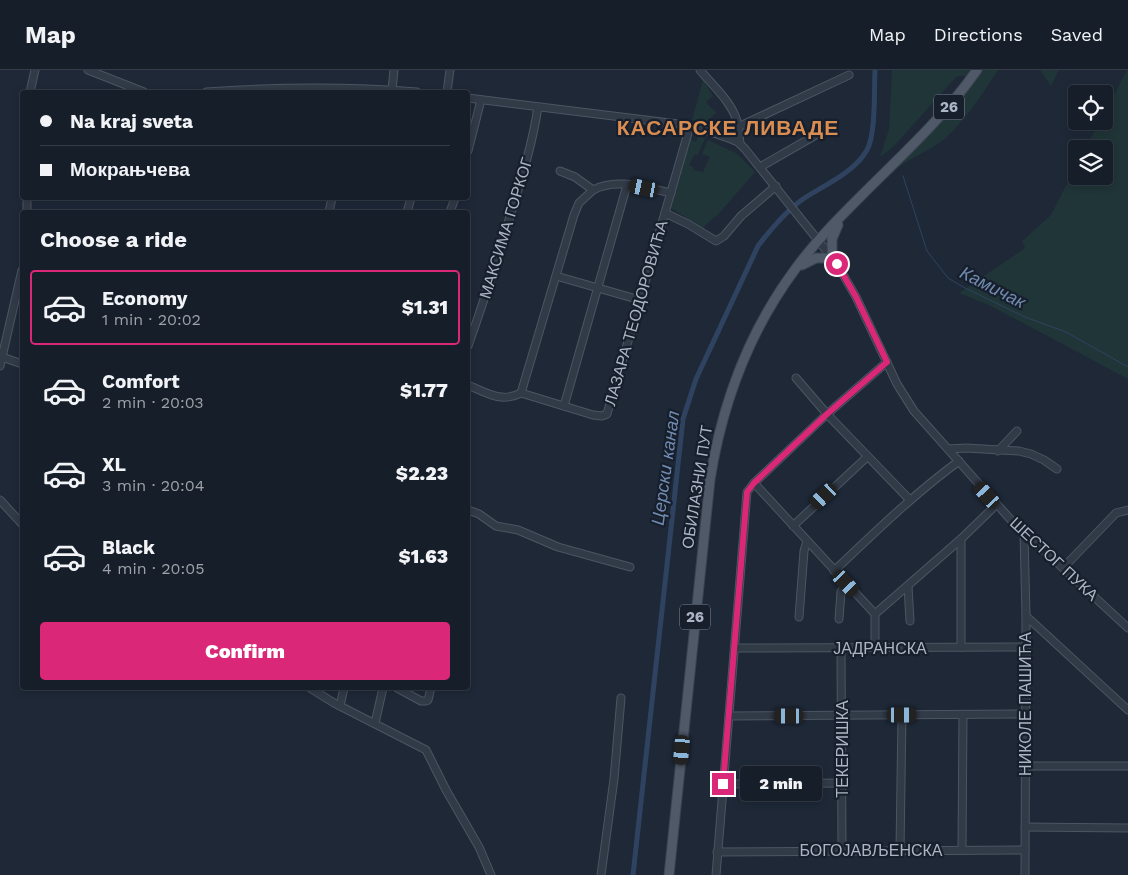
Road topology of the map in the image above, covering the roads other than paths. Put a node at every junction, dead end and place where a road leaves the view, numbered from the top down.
1 (35, 70) edge
2 (88, 70) edge
3 (394, 70) edge
4 (450, 70) edge
5 (700, 70) edge
6 (977, 70) edge
7 (849, 75) dead end
8 (30, 90) edge
9 (139, 90) edge
10 (241, 90) edge
11 (317, 90) edge
12 (392, 90) edge
13 (447, 90) edge
14 (470, 98) edge
15 (480, 100) junction
16 (538, 107) junction
17 (690, 126) junction
18 (738, 127) junction
19 (828, 128) dead end
20 (470, 142) edge
21 (740, 144) junction
22 (760, 167) junction
23 (560, 171) dead end
24 (627, 185) junction
25 (776, 186) junction
26 (593, 190) junction
27 (671, 193) junction
28 (666, 213) junction
29 (840, 219) junction
30 (818, 241) junction
31 (832, 258) junction
32 (796, 269) junction
33 (556, 276) junction
34 (20, 279) edge
35 (599, 288) junction
36 (640, 300) junction
37 (470, 340) edge
38 (2, 357) junction
39 (887, 362) junction
40 (20, 363) edge
41 (0, 366) edge
42 (796, 378) dead end
43 (470, 386) edge
44 (521, 393) junction
45 (564, 406) junction
46 (827, 414) junction
47 (1017, 431) dead end
48 (948, 449) junction
49 (998, 451) junction
50 (867, 457) junction
51 (959, 461) junction
52 (1057, 469) dead end
53 (754, 483) junction
54 (0, 500) edge
55 (910, 500) junction
56 (996, 504) junction
57 (1128, 510) edge
58 (470, 511) edge
59 (20, 522) edge
60 (793, 526) junction
61 (1024, 533) junction
62 (961, 539) junction
63 (807, 541) junction
64 (630, 567) dead end
65 (1063, 568) junction
66 (834, 570) junction
67 (846, 583) junction
68 (908, 586) junction
69 (875, 614) junction
70 (1026, 616) junction
71 (799, 617) dead end
72 (839, 619) dead end
73 (910, 621) dead end
74 (1128, 628) edge
75 (1026, 646) junction
76 (962, 647) junction
77 (735, 648) junction
78 (841, 648) junction
79 (876, 648) junction
80 (344, 690) edge
81 (383, 690) edge
82 (401, 690) edge
83 (430, 690) edge
84 (320, 691) edge
85 (621, 698) dead end
86 (340, 706) junction
87 (1128, 710) edge
88 (1024, 714) junction
89 (841, 715) junction
90 (902, 715) junction
91 (962, 715) junction
92 (728, 716) junction
93 (375, 723) junction
94 (1025, 766) junction
95 (1128, 766) edge
96 (842, 783) junction
97 (723, 784) junction
98 (1025, 827) junction
99 (1128, 828) edge
100 (842, 850) junction
101 (900, 850) junction
102 (962, 850) junction
103 (1025, 850) junction
104 (718, 852) junction
105 (491, 875) edge
106 (601, 875) edge
107 (669, 875) edge
108 (716, 875) edge
109 (1025, 875) edge

1 - 8 street
2 - 9 street
3 - 12 street
4 - 13 street
5 - 18 street
6 - 29 main road, ОБИЛАЗНИ ПУТ / 26
7 - 18 street
10 - 11 street
14 - 15 street
15 - 16 street
15 - 20 street
16 - 17 street
16 - 37 street, МАКСИМА ГОРКОГ
17 - 21 street
17 - 27 street, ЛАЗАРА ТЕОДОРОВИЋА
18 - 21 street
19 - 22 street
21 - 22 street, ШЕСТОГ ПУКА
22 - 25 street, ШЕСТОГ ПУКА
23 - 26 street
24 - 26 street
24 - 27 street
24 - 35 street
25 - 28 street, ЛАЗАРА ТЕОДОРОВИЋА
25 - 30 street, ШЕСТОГ ПУКА
26 - 33 street
27 - 28 street, ЛАЗАРА ТЕОДОРОВИЋА
28 - 36 street, ЛАЗАРА ТЕОДОРОВИЋА
29 - 30 main road, ОБИЛАЗНИ ПУТ / 26
29 - 31 main road
30 - 31 street, ШЕСТОГ ПУКА
30 - 32 main road, ОБИЛАЗНИ ПУТ / 26
31 - 32 main road
31 - 39 street, ШЕСТОГ ПУКА
32 - 107 main road, ОБИЛАЗНИ ПУТ / 26
33 - 35 street
33 - 44 street
34 - 38 street
35 - 36 street
35 - 45 street
36 - 45 street, ЛАЗАРА ТЕОДОРОВИЋА
38 - 40 street
38 - 41 street
39 - 46 street
39 - 48 street, ШЕСТОГ ПУКА
42 - 46 street
43 - 44 street
44 - 45 street, ЛАЗАРА ТЕОДОРОВИЋА
46 - 50 street
46 - 53 street
47 - 49 street
48 - 49 street
48 - 51 street, ШЕСТОГ ПУКА
49 - 52 street
50 - 55 street
50 - 60 street
51 - 55 street
51 - 56 street, ШЕСТОГ ПУКА
53 - 60 street
53 - 77 street
54 - 59 street
55 - 66 street
56 - 61 street, ШЕСТОГ ПУКА
56 - 62 street
57 - 65 street
58 - 64 street
60 - 63 street
61 - 65 street, ШЕСТОГ ПУКА
61 - 70 street, НИКОЛЕ ПАШИЋА
62 - 68 street
62 - 76 street
63 - 66 street
63 - 71 street
65 - 74 street, ШЕСТОГ ПУКА
66 - 67 street
67 - 69 street
67 - 72 street
68 - 69 street
68 - 73 street
69 - 79 street
70 - 75 street, НИКОЛЕ ПАШИЋА
70 - 87 street
75 - 76 street, ЈАДРАНСКА
75 - 88 street, НИКОЛЕ ПАШИЋА
76 - 79 street, ЈАДРАНСКА
77 - 78 street, ЈАДРАНСКА
77 - 92 street
78 - 79 street, ЈАДРАНСКА
78 - 89 street, ТЕКЕРИШКА
80 - 86 street
81 - 93 street
82 - 83 street
84 - 86 street
85 - 106 street
86 - 93 street
88 - 91 street
88 - 94 street, НИКОЛЕ ПАШИЋА
89 - 90 street
89 - 92 street
89 - 96 street, ТЕКЕРИШКА
90 - 91 street
90 - 101 street
91 - 102 street
92 - 97 street
93 - 105 street
94 - 95 street
94 - 98 street, НИКОЛЕ ПАШИЋА
96 - 97 street
96 - 100 street, ТЕКЕРИШКА
97 - 104 street
98 - 99 street
98 - 103 street, НИКОЛЕ ПАШИЋА
100 - 101 street, БОГОЈАВЉЕНСКА
100 - 104 street, БОГОЈАВЉЕНСКА
101 - 102 street, БОГОЈАВЉЕНСКА
102 - 103 street, БОГОЈАВЉЕНСКА
103 - 109 street, НИКОЛЕ ПАШИЋА
104 - 108 street

